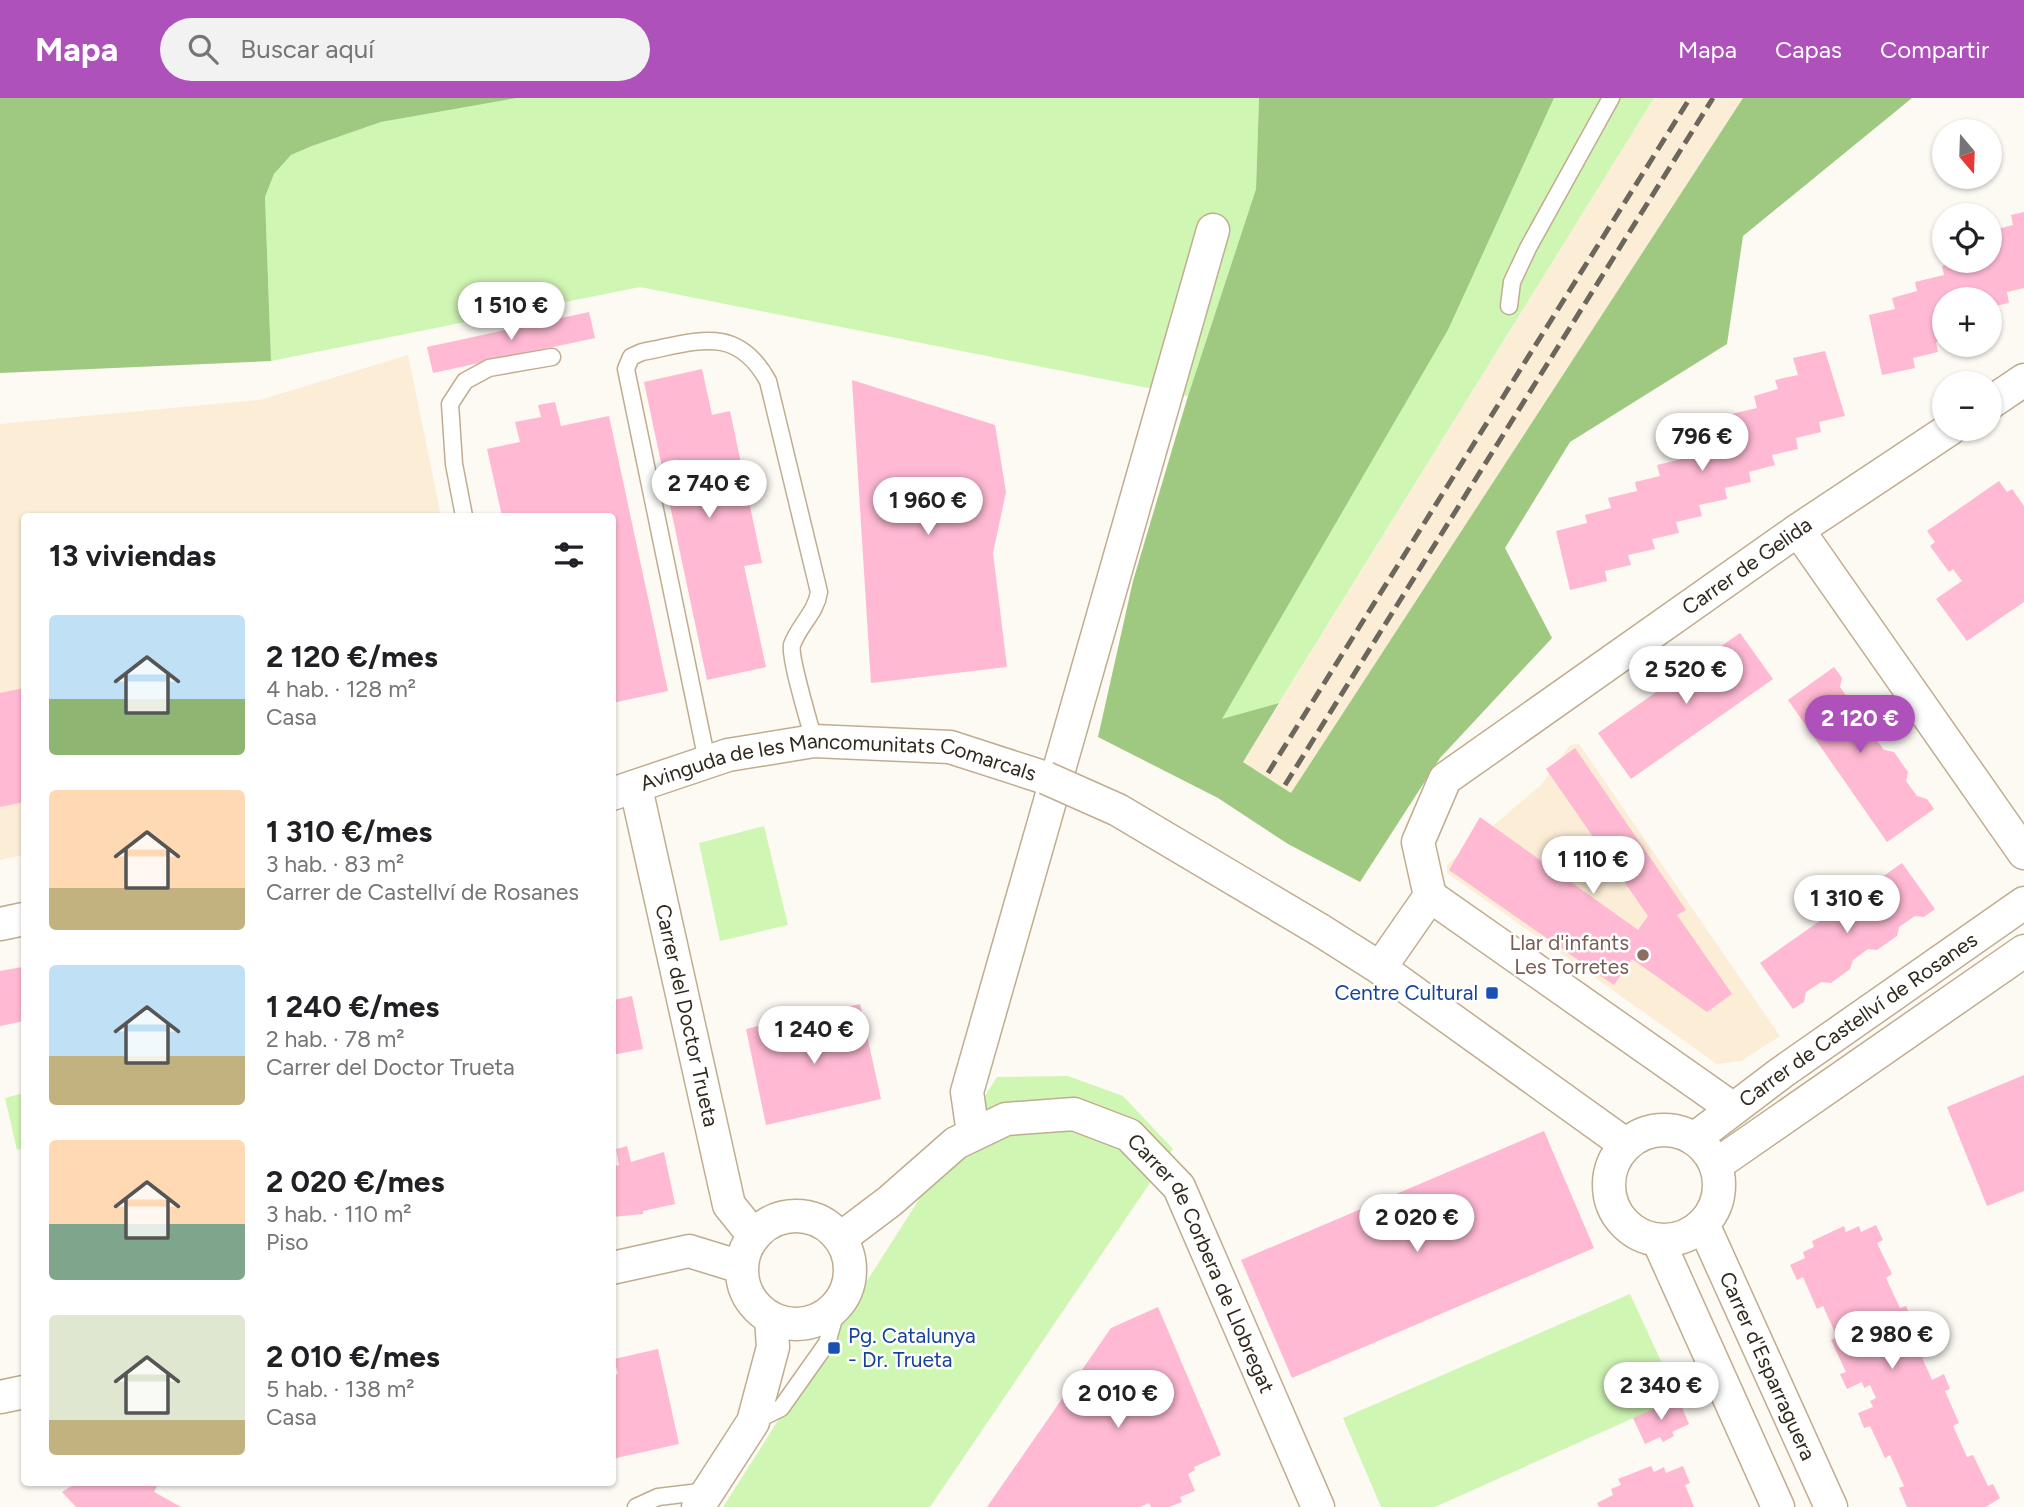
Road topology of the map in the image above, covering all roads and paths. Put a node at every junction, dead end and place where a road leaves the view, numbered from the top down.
1 (1611, 98) edge
2 (1213, 230) dead end
3 (1509, 306) dead end
4 (552, 358) dead end
5 (2024, 380) edge
6 (2002, 394) edge
7 (1932, 441) edge
8 (463, 513) edge
9 (1798, 530) junction
10 (814, 741) junction
11 (707, 761) junction
12 (624, 791) edge
13 (2024, 853) edge
14 (1430, 896) junction
15 (2024, 903) edge
16 (21, 920) edge
17 (0, 924) edge
18 (2024, 951) edge
19 (1380, 968) junction
20 (1732, 1108) junction
21 (973, 1133) junction
22 (1694, 1139) junction
23 (1625, 1144) junction
24 (1716, 1165) junction
25 (1703, 1224) junction
26 (754, 1236) junction
27 (841, 1238) junction
28 (1658, 1240) junction
29 (616, 1267) edge
30 (741, 1267) junction
31 (838, 1305) junction
32 (771, 1319) junction
33 (21, 1393) edge
34 (0, 1397) edge
35 (753, 1422) junction
36 (703, 1499) edge
37 (636, 1507) edge
38 (1318, 1507) edge
39 (1777, 1507) edge
40 (1831, 1507) edge

1 - 3 lane
2 - 21 street
4 - 8 lane
5 - 6 street
7 - 9 street, Carrer de Gelida
9 - 13 street
9 - 14 street, Carrer de Gelida
10 - 11 street, Avinguda de les Mancomunitats Comarcals
10 - 11 lane
10 - 19 street, Avinguda de les Mancomunitats Comarcals, bridge
11 - 12 street, Avinguda de les Mancomunitats Comarcals
12 - 26 street, Carrer del Doctor Trueta
14 - 19 street
14 - 20 street
15 - 20 street, Carrer de Castellví de Rosanes
16 - 17 street
18 - 24 street, Carrer de Castellví de Rosanes
19 - 23 street
20 - 22 street, Carrer de Castellví de Rosanes
21 - 27 street, Carrer de Corbera de Llobregat
21 - 38 street, Carrer de Corbera de Llobregat
22 - 23 street
22 - 24 street
23 - 28 street
24 - 25 street
25 - 28 street
25 - 40 street, Carrer d'Esparraguera
26 - 27 street
26 - 30 street
27 - 31 street
28 - 39 street
29 - 30 street
30 - 32 street
31 - 32 street
31 - 35 lane
32 - 35 street
33 - 34 street
35 - 36 street
36 - 37 lane

